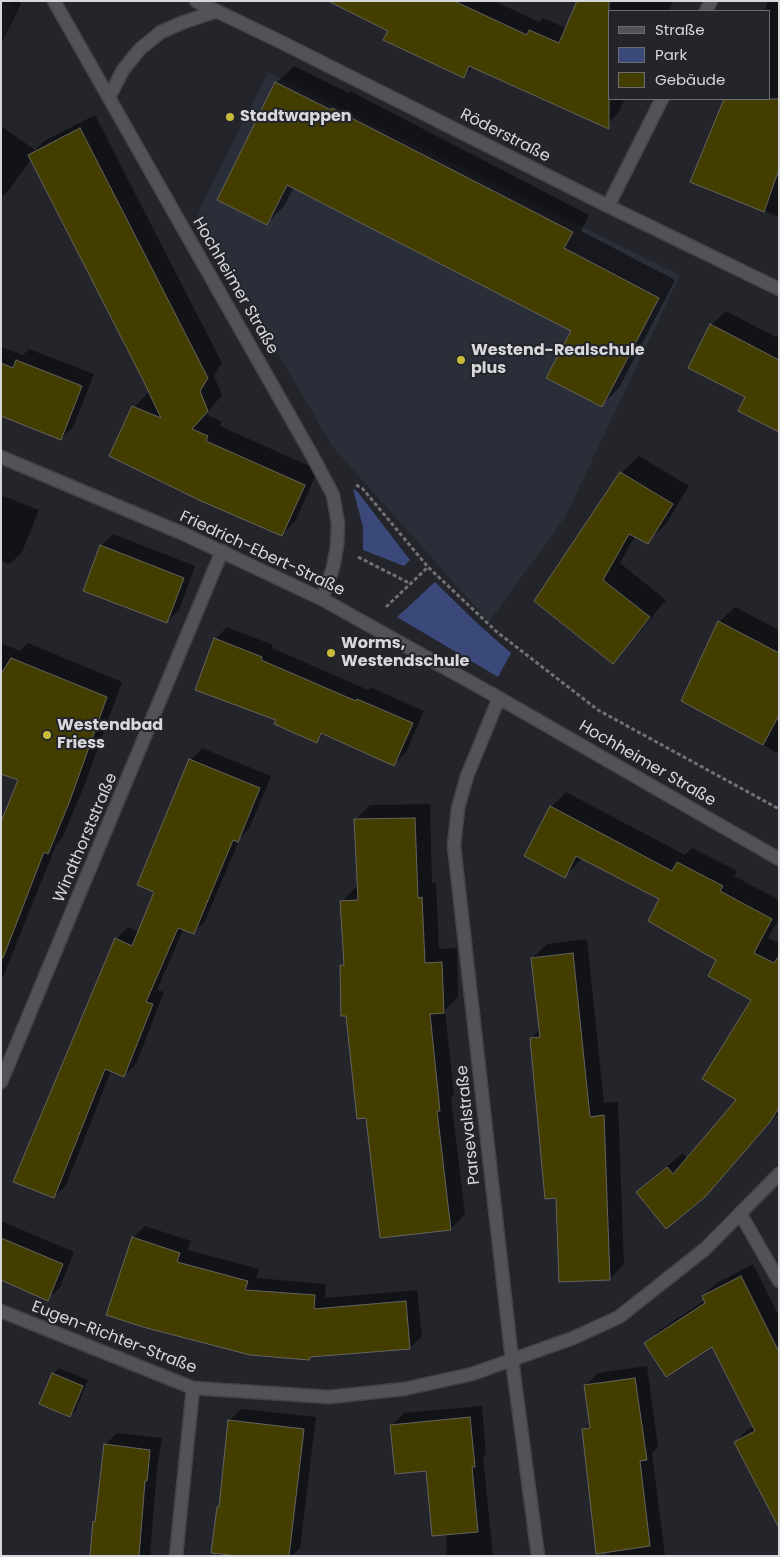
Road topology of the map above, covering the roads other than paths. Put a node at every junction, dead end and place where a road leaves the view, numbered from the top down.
1 (54, 1) edge
2 (196, 1) edge
3 (217, 11) junction
4 (109, 97) junction
5 (661, 100) edge
6 (608, 206) junction
7 (779, 289) edge
8 (1, 457) edge
9 (222, 551) junction
10 (322, 599) junction
11 (500, 698) junction
12 (779, 859) edge
13 (1, 1082) edge
14 (779, 1174) edge
15 (740, 1213) junction
16 (779, 1281) edge
17 (1, 1311) edge
18 (512, 1360) junction
19 (193, 1388) junction
20 (176, 1556) edge
21 (538, 1556) edge

1 - 4 street, Hochheimer Straße
2 - 3 street, Röderstraße
3 - 4 street
3 - 6 street, Röderstraße
4 - 10 street, Hochheimer Straße
5 - 6 street
6 - 7 street, Röderstraße
8 - 9 street, Friedrich-Ebert-Straße
9 - 10 street, Friedrich-Ebert-Straße
9 - 13 street, Windthorststraße
10 - 11 street, Friedrich-Ebert-Straße
11 - 12 street, Hochheimer Straße
11 - 18 street, Parsevalstraße
14 - 15 street, Eugen-Richter-Straße
15 - 16 street
15 - 18 street, Eugen-Richter-Straße
17 - 19 street, Eugen-Richter-Straße
18 - 19 street, Eugen-Richter-Straße
18 - 21 street, Parsevalstraße
19 - 20 street

